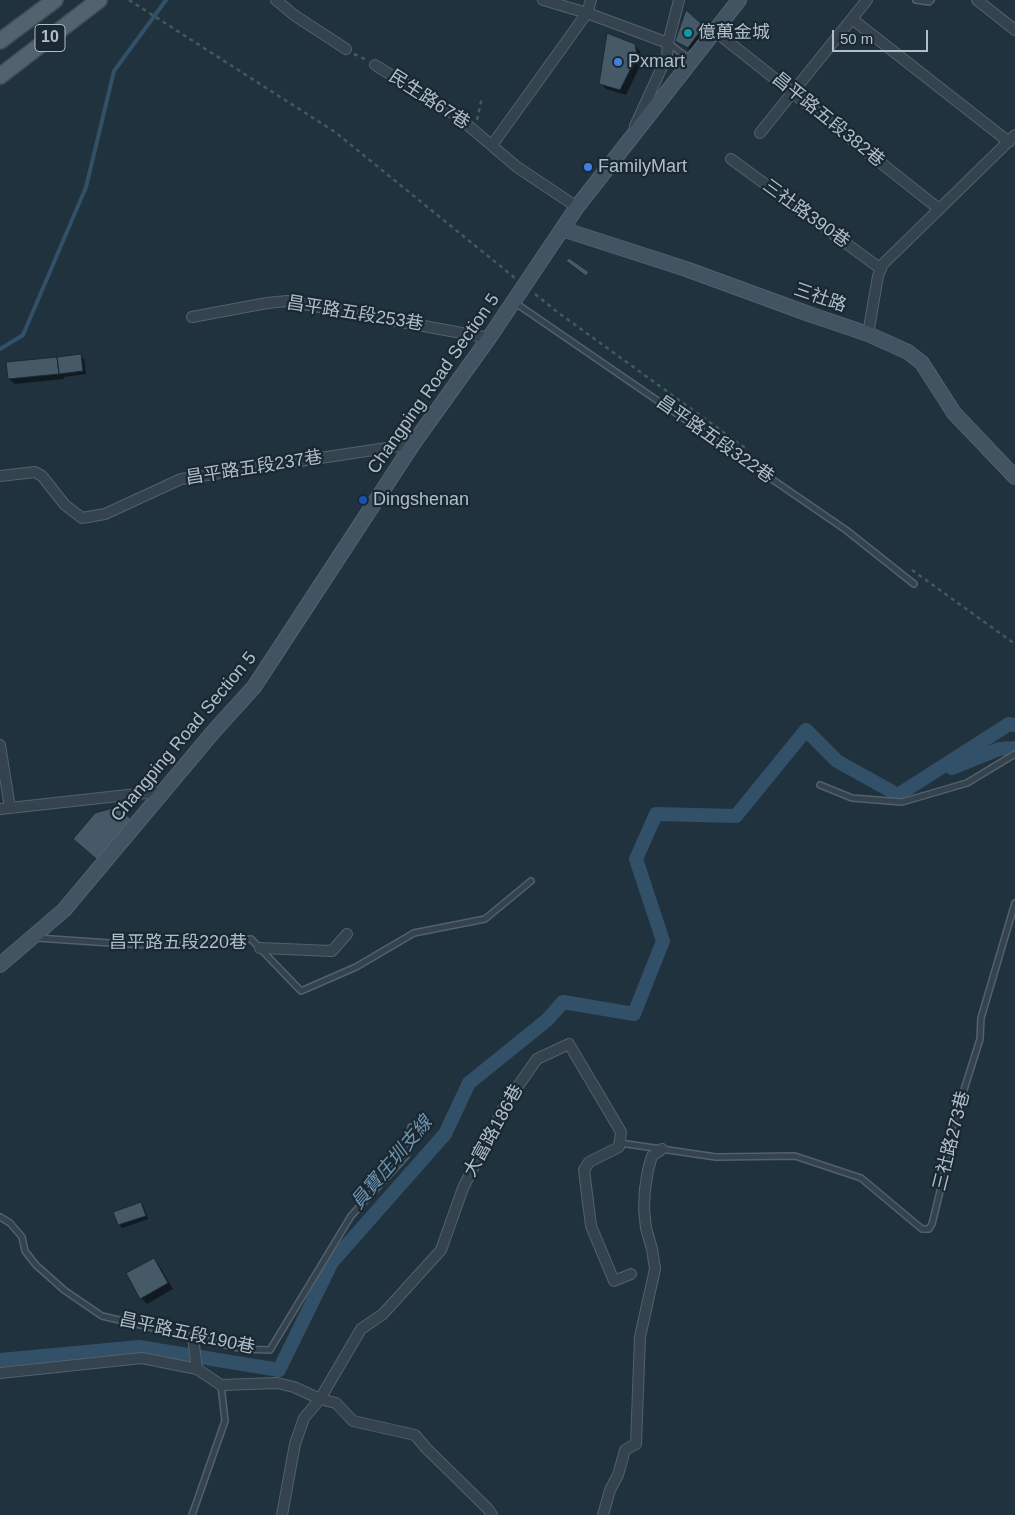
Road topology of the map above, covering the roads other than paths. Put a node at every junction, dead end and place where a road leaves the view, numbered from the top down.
1 (54, 0) edge
2 (99, 0) edge
3 (276, 0) edge
4 (543, 0) edge
5 (591, 0) edge
6 (679, 0) edge
7 (739, 0) edge
8 (867, 0) edge
9 (916, 0) edge
10 (930, 0) edge
11 (978, 0) edge
12 (587, 13) junction
13 (852, 19) junction
14 (1015, 30) edge
15 (716, 32) junction
16 (0, 41) edge
17 (668, 43) junction
18 (346, 49) road end
19 (691, 61) junction
20 (375, 65) road end
21 (0, 76) edge
22 (793, 92) junction
23 (760, 133) dead end
24 (1012, 138) edge
25 (630, 139) junction
26 (492, 145) junction
27 (731, 159) dead end
28 (577, 207) junction
29 (939, 209) junction
30 (562, 229) junction
31 (881, 269) junction
32 (513, 302) junction
33 (192, 317) dead end
34 (868, 334) junction
35 (489, 338) junction
36 (414, 444) junction
37 (0, 476) edge
38 (1015, 477) edge
39 (914, 584) dead end
40 (0, 745) edge
41 (1015, 754) edge
42 (820, 785) dead end
43 (164, 792) junction
44 (5, 809) edge
45 (531, 880) dead end
46 (1015, 902) edge
47 (347, 934) dead end
48 (34, 938) junction
49 (260, 948) junction
50 (0, 965) edge
51 (411, 1127) dead end
52 (620, 1143) junction
53 (662, 1149) junction
54 (0, 1217) edge
55 (631, 1274) dead end
56 (193, 1338) junction
57 (198, 1370) junction
58 (0, 1373) edge
59 (221, 1385) junction
60 (320, 1398) junction
61 (192, 1515) edge
62 (282, 1515) edge
63 (492, 1515) edge
64 (603, 1515) edge

1 - 16 main road, 10
2 - 21 main road, 10
3 - 18 street
4 - 12 street
5 - 12 street
6 - 17 street
7 - 15 street, Changping Road Section 5
8 - 13 street
9 - 10 lane
11 - 14 street
12 - 17 street
12 - 26 street
13 - 22 street
13 - 24 street
15 - 19 street, Changping Road Section 5
15 - 22 street, 昌平路五段382巷
17 - 19 lane
17 - 25 street
19 - 25 street, Changping Road Section 5
20 - 26 street, 民生路67巷
22 - 23 street
22 - 29 street, 昌平路五段382巷
24 - 29 street
25 - 28 street, Changping Road Section 5
26 - 28 street, 民生路67巷
27 - 31 street, 三社路390巷
28 - 30 street, Changping Road Section 5
29 - 31 street
30 - 32 street, Changping Road Section 5
30 - 34 street, 三社路
31 - 34 street
32 - 35 street, Changping Road Section 5
32 - 39 lane, 昌平路五段322巷
33 - 35 street, 昌平路五段253巷
34 - 38 street, 三社路
35 - 36 street, Changping Road Section 5
36 - 37 street, 昌平路五段237巷
36 - 43 street, Changping Road Section 5
40 - 44 street
41 - 42 lane
43 - 44 street
43 - 48 street, Changping Road Section 5
45 - 49 lane, 昌平路五段220巷
46 - 53 lane, 三社路273巷
47 - 49 street, 昌平路五段220巷
48 - 49 lane, 昌平路五段220巷
48 - 50 street, Changping Road Section 5
51 - 56 lane, 昌平路五段190巷
52 - 53 lane
52 - 55 street
52 - 60 street, 大富路186巷
53 - 64 street
54 - 56 lane, 昌平路五段190巷
56 - 57 street
57 - 58 street
57 - 59 street
59 - 60 street
59 - 61 lane
60 - 62 street, 大富路186巷
60 - 63 street

